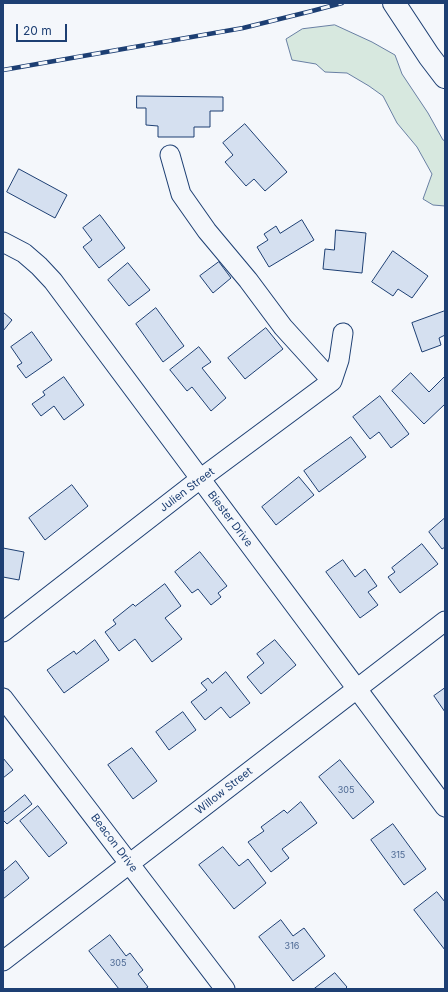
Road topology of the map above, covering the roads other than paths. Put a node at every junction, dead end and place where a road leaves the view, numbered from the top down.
1 (394, 3) edge
2 (445, 77) edge
3 (170, 154) dead end
4 (3, 242) edge
5 (343, 333) dead end
6 (332, 382) junction
7 (200, 479) junction
8 (445, 621) edge
9 (3, 632) edge
10 (356, 689) junction
11 (3, 698) edge
12 (445, 807) edge
13 (130, 864) junction
14 (3, 961) edge
15 (225, 989) edge

1 - 2 main road
3 - 6 street
4 - 7 street, Biester Drive
5 - 6 street
6 - 7 street, Julien Street
7 - 9 street, Julien Street
7 - 10 street, Biester Drive
8 - 10 street, Willow Street
10 - 12 street, Biester Drive
10 - 13 street, Willow Street
11 - 13 street, Beacon Drive
13 - 14 street, Willow Street
13 - 15 street, Beacon Drive

